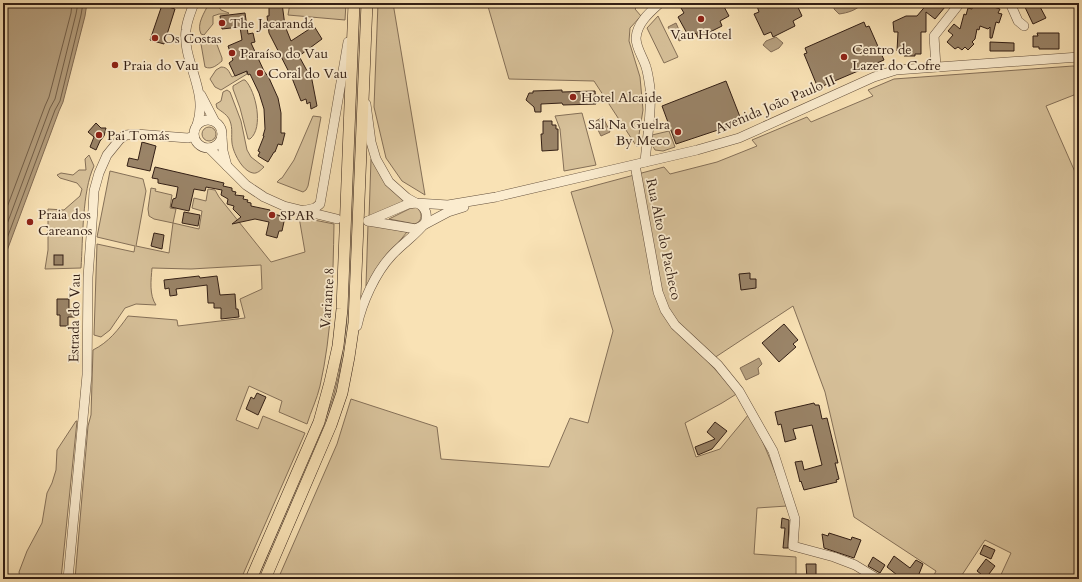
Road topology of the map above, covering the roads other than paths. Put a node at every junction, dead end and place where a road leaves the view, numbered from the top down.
1 (194, 3) edge
2 (367, 3) edge
3 (660, 3) edge
4 (960, 3) edge
5 (1010, 3) edge
6 (354, 6) edge
7 (1024, 26) dead end
8 (365, 53) junction
9 (1079, 57) edge
10 (936, 67) junction
11 (198, 89) junction
12 (214, 120) junction
13 (197, 125) junction
14 (194, 136) junction
15 (222, 137) junction
16 (209, 148) junction
17 (645, 162) junction
18 (635, 165) junction
19 (228, 167) junction
20 (322, 196) junction
21 (484, 200) junction
22 (417, 203) junction
23 (302, 211) junction
24 (421, 227) junction
25 (349, 357) junction
26 (68, 579) edge
27 (251, 579) edge
28 (265, 579) edge
29 (878, 579) edge

1 - 11 street
2 - 8 main road, Variante 8
3 - 17 street
4 - 10 street
5 - 7 street
6 - 20 street
6 - 27 main road, Variante 8
8 - 22 street
8 - 25 main road, Variante 8
9 - 10 street, Avenida João Paulo II
10 - 17 street, Avenida João Paulo II
11 - 12 street
11 - 13 street
12 - 13 street
12 - 15 street
13 - 14 street
14 - 16 street
14 - 26 street, Estrada do Vau
15 - 16 street
15 - 19 street
16 - 19 street
17 - 18 street, Avenida João Paulo II
18 - 21 street, Avenida João Paulo II
18 - 29 street, Rua Alto do Pacheco
19 - 23 street
20 - 23 street
20 - 23 street
21 - 22 street
21 - 24 street
22 - 24 street
22 - 24 street
24 - 25 street
25 - 28 main road, Variante 8

